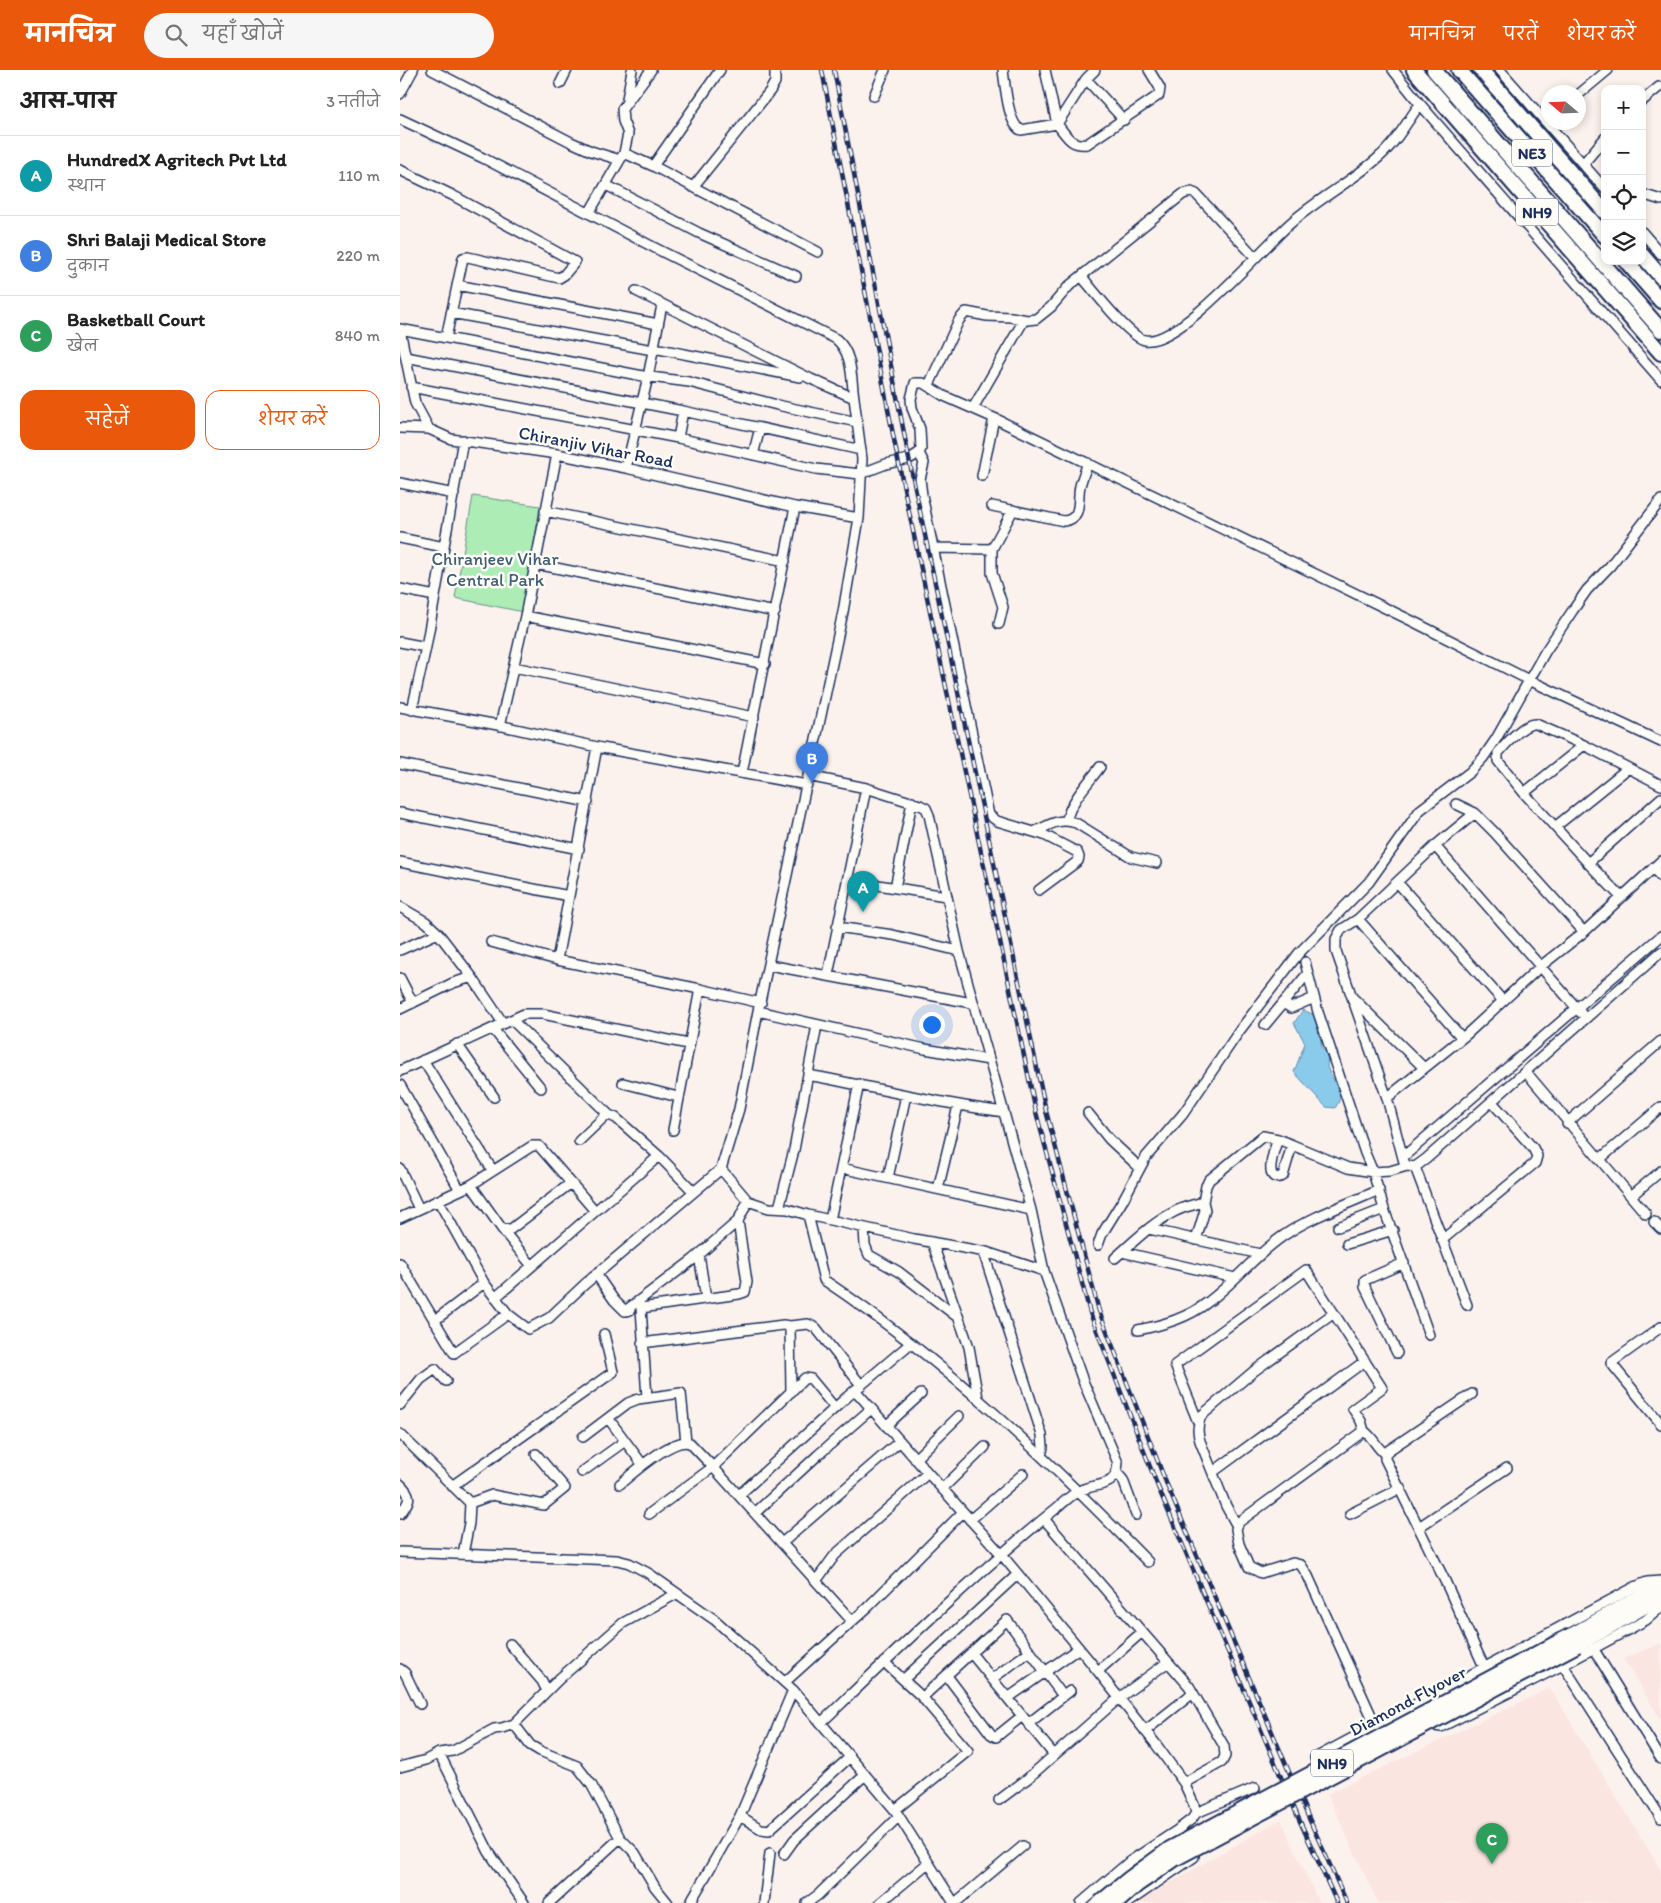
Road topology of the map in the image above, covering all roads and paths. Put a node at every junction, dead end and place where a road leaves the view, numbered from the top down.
1 (413, 70) edge
2 (432, 70) edge
3 (567, 70) edge
4 (632, 70) edge
5 (650, 70) edge
6 (720, 70) edge
7 (775, 70) edge
8 (885, 70) edge
9 (1003, 70) edge
10 (1045, 70) edge
11 (1095, 70) edge
12 (1149, 70) edge
13 (1393, 70) edge
14 (1414, 70) edge
15 (1434, 70) edge
16 (1459, 70) edge
17 (1481, 70) edge
18 (1500, 70) edge
19 (1608, 70) edge
20 (1086, 79) junction
21 (560, 84) dead end
22 (1659, 87) dead end
23 (1586, 88) edge
24 (400, 94) edge
25 (874, 96) dead end
26 (1646, 98) edge
27 (627, 100) junction
28 (1420, 104) junction
29 (1541, 116) edge
30 (400, 119) edge
31 (1124, 120) junction
32 (1057, 124) junction
33 (1553, 130) edge
34 (1601, 143) edge
35 (622, 157) junction
36 (1582, 164) junction
37 (653, 166) junction
38 (400, 170) edge
39 (606, 185) junction
40 (1601, 185) edge
41 (693, 187) junction
42 (1646, 195) edge
43 (1660, 198) edge
44 (1601, 207) edge
45 (589, 213) junction
46 (1601, 231) edge
47 (1646, 237) edge
48 (818, 252) dead end
49 (1661, 254) edge
50 (1255, 257) junction
51 (1646, 260) edge
52 (1630, 265) edge
53 (796, 276) dead end
54 (1082, 277) junction
55 (1661, 277) edge
56 (457, 285) junction
57 (636, 291) dead end
58 (1661, 301) edge
59 (662, 305) junction
60 (451, 312) junction
61 (1024, 320) junction
62 (658, 324) junction
63 (400, 330) edge
64 (1661, 330) edge
65 (446, 338) junction
66 (653, 350) junction
67 (1661, 353) edge
68 (406, 357) junction
69 (648, 377) junction
70 (811, 379) junction
71 (1661, 380) edge
72 (928, 386) junction
73 (412, 387) junction
74 (854, 398) junction
75 (641, 404) junction
76 (972, 408) junction
77 (683, 411) junction
78 (994, 418) junction
79 (857, 422) junction
80 (400, 428) edge
81 (760, 428) junction
82 (429, 429) junction
83 (635, 431) junction
84 (678, 438) junction
85 (463, 440) junction
86 (861, 450) junction
87 (919, 453) junction
88 (557, 454) junction
89 (753, 455) junction
90 (1088, 464) junction
91 (626, 468) junction
92 (860, 474) junction
93 (982, 476) dead end
94 (400, 483) edge
95 (454, 494) junction
96 (1661, 500) edge
97 (992, 506) dead end
98 (795, 507) junction
99 (1013, 510) junction
100 (545, 511) junction
101 (859, 518) junction
102 (400, 538) edge
103 (444, 547) junction
104 (934, 548) junction
105 (992, 549) junction
106 (785, 561) junction
107 (536, 564) junction
108 (400, 589) edge
109 (435, 596) junction
110 (775, 612) junction
111 (525, 616) junction
112 (999, 624) dead end
113 (400, 642) edge
114 (426, 647) junction
115 (765, 664) junction
116 (514, 667) junction
117 (1529, 680) junction
118 (400, 707) edge
119 (412, 710) junction
120 (754, 717) junction
121 (500, 726) junction
122 (1661, 742) edge
123 (1584, 745) junction
124 (597, 747) junction
125 (400, 764) edge
126 (1100, 767) dead end
127 (1627, 769) junction
128 (742, 773) junction
129 (807, 780) junction
130 (1661, 785) edge
131 (866, 788) junction
132 (1524, 792) junction
133 (1661, 798) edge
134 (588, 802) junction
135 (912, 802) junction
136 (1456, 804) dead end
137 (400, 813) edge
138 (1475, 813) junction
139 (1067, 820) junction
140 (1555, 827) junction
141 (1034, 832) junction
142 (1435, 846) junction
143 (579, 849) junction
144 (1661, 860) edge
145 (400, 862) edge
146 (1157, 863) dead end
147 (1588, 863) junction
148 (1652, 868) junction
149 (1661, 877) edge
150 (847, 880) junction
151 (1397, 882) junction
152 (895, 888) junction
153 (1039, 890) dead end
154 (570, 896) junction
155 (946, 896) junction
156 (1621, 897) junction
157 (400, 907) edge
158 (1358, 919) junction
159 (837, 927) junction
160 (1584, 932) junction
161 (438, 933) junction
162 (1661, 936) edge
163 (491, 942) dead end
164 (400, 950) edge
165 (959, 951) junction
166 (1661, 952) edge
167 (557, 960) junction
168 (1305, 962) dead end
169 (769, 965) junction
170 (1541, 966) junction
171 (1308, 974) junction
172 (828, 975) junction
173 (472, 977) junction
174 (400, 978) edge
175 (700, 989) junction
176 (1352, 997) junction
177 (1314, 998) junction
178 (1503, 1001) junction
179 (413, 1003) junction
180 (972, 1003) junction
181 (1283, 1003) junction
182 (760, 1007) junction
183 (400, 1009) edge
184 (1578, 1009) junction
185 (1586, 1018) junction
186 (508, 1022) junction
187 (818, 1025) junction
188 (1265, 1025) dead end
189 (493, 1028) junction
190 (1462, 1038) junction
191 (1661, 1041) edge
192 (457, 1044) junction
193 (688, 1044) junction
194 (423, 1060) junction
195 (988, 1060) junction
196 (1424, 1068) junction
197 (400, 1071) edge
198 (1526, 1072) junction
199 (808, 1075) junction
200 (622, 1083) dead end
201 (859, 1084) junction
202 (400, 1085) edge
203 (541, 1088) dead end
204 (906, 1095) junction
205 (494, 1097) dead end
206 (678, 1097) junction
207 (1387, 1098) junction
208 (1492, 1102) junction
209 (958, 1106) junction
210 (1661, 1107) edge
211 (1004, 1112) junction
212 (1088, 1113) dead end
213 (609, 1115) junction
214 (1567, 1123) junction
215 (673, 1130) dead end
216 (1278, 1139) junction
217 (579, 1141) dead end
218 (1292, 1145) junction
219 (658, 1156) junction
220 (1403, 1157) junction
221 (1600, 1159) junction
222 (1411, 1166) junction
223 (841, 1168) junction
224 (1140, 1168) junction
225 (400, 1169) edge
226 (721, 1169) junction
227 (493, 1171) junction
228 (1661, 1171) edge
229 (1374, 1172) junction
230 (888, 1178) junction
231 (571, 1183) junction
232 (471, 1185) junction
233 (938, 1189) junction
234 (460, 1190) junction
235 (1379, 1190) junction
236 (694, 1192) junction
237 (1631, 1196) junction
238 (438, 1200) junction
239 (748, 1201) junction
240 (1203, 1202) junction
241 (780, 1208) junction
242 (419, 1209) junction
243 (1031, 1210) junction
244 (1384, 1210) junction
245 (595, 1211) junction
246 (1646, 1214) dead end
247 (808, 1215) junction
248 (400, 1218) edge
249 (830, 1220) junction
250 (738, 1221) junction
251 (1338, 1227) dead end
252 (864, 1228) junction
253 (502, 1229) junction
254 (1149, 1229) junction
255 (1393, 1230) junction
256 (1196, 1240) junction
257 (1442, 1240) junction
258 (932, 1242) junction
259 (1347, 1244) dead end
260 (1098, 1245) dead end
261 (983, 1251) junction
262 (1260, 1254) junction
263 (699, 1255) junction
264 (400, 1263) edge
265 (1404, 1263) junction
266 (532, 1266) junction
267 (1044, 1271) junction
268 (596, 1274) junction
269 (1235, 1278) junction
270 (484, 1283) junction
271 (495, 1298) junction
272 (706, 1299) junction
273 (1467, 1306) dead end
274 (641, 1308) junction
275 (626, 1311) junction
276 (508, 1314) junction
277 (1334, 1314) junction
278 (956, 1316) junction
279 (434, 1321) junction
280 (790, 1326) junction
281 (1661, 1327) edge
282 (1138, 1330) dead end
283 (604, 1334) dead end
284 (1429, 1335) dead end
285 (910, 1343) junction
286 (642, 1344) junction
287 (1397, 1353) dead end
288 (1365, 1362) junction
289 (446, 1381) dead end
290 (858, 1387) junction
291 (791, 1392) junction
292 (921, 1394) dead end
293 (1472, 1394) dead end
294 (647, 1398) junction
295 (978, 1398) junction
296 (400, 1405) edge
297 (835, 1408) junction
298 (871, 1409) junction
299 (959, 1416) dead end
300 (608, 1418) junction
301 (1198, 1422) junction
302 (1661, 1424) edge
303 (886, 1426) junction
304 (1364, 1431) junction
305 (400, 1434) edge
306 (584, 1437) dead end
307 (626, 1441) junction
308 (900, 1441) junction
309 (686, 1442) junction
310 (985, 1447) dead end
311 (536, 1454) dead end
312 (1386, 1454) junction
313 (1040, 1456) junction
314 (914, 1459) junction
315 (644, 1465) junction
316 (713, 1467) junction
317 (1507, 1468) dead end
318 (582, 1472) dead end
319 (1213, 1472) junction
320 (928, 1473) junction
321 (1117, 1473) junction
322 (1023, 1474) dead end
323 (400, 1484) edge
324 (620, 1484) dead end
325 (452, 1486) junction
326 (1401, 1488) junction
327 (942, 1489) junction
328 (1078, 1491) junction
329 (739, 1495) junction
330 (470, 1503) junction
331 (963, 1512) junction
332 (755, 1513) junction
333 (400, 1514) edge
334 (649, 1514) dead end
335 (1350, 1514) dead end
336 (1136, 1515) dead end
337 (1044, 1519) junction
338 (970, 1520) junction
339 (1237, 1526) junction
340 (1419, 1527) junction
341 (782, 1543) junction
342 (400, 1552) edge
343 (463, 1554) junction
344 (1002, 1555) junction
345 (1148, 1562) dead end
346 (1018, 1574) junction
347 (816, 1581) junction
348 (1661, 1583) edge
349 (676, 1594) junction
350 (1661, 1596) edge
351 (1637, 1604) junction
352 (1661, 1607) edge
353 (852, 1621) junction
354 (1142, 1632) junction
355 (510, 1644) dead end
356 (1079, 1648) junction
357 (1593, 1648) junction
358 (1030, 1650) junction
359 (971, 1653) junction
360 (884, 1662) junction
361 (1168, 1662) junction
362 (1563, 1665) junction
363 (400, 1669) edge
364 (1484, 1669) junction
365 (1098, 1671) junction
366 (1046, 1672) junction
367 (947, 1676) junction
368 (904, 1679) junction
369 (992, 1679) junction
370 (785, 1682) junction
371 (793, 1690) junction
372 (547, 1691) junction
373 (1193, 1692) junction
374 (927, 1693) dead end
375 (1008, 1698) junction
376 (1119, 1698) junction
377 (1423, 1701) junction
378 (420, 1704) dead end
379 (1022, 1716) junction
380 (821, 1723) junction
381 (1028, 1723) junction
382 (514, 1724) junction
383 (1376, 1726) junction
384 (1145, 1731) junction
385 (439, 1753) junction
386 (1054, 1755) junction
387 (850, 1757) junction
388 (1315, 1758) dead end
389 (1661, 1759) edge
390 (400, 1767) edge
391 (865, 1775) junction
392 (1184, 1784) junction
393 (1255, 1788) dead end
394 (999, 1800) dead end
395 (897, 1813) junction
396 (1196, 1814) junction
397 (740, 1816) junction
398 (1661, 1818) edge
399 (1176, 1831) junction
400 (620, 1838) junction
401 (1023, 1846) dead end
402 (770, 1853) dead end
403 (784, 1854) dead end
404 (928, 1862) junction
405 (524, 1903) edge
406 (549, 1903) edge
407 (668, 1903) edge
408 (690, 1903) edge
409 (764, 1903) edge
410 (807, 1903) edge
411 (880, 1903) edge
412 (954, 1903) edge
413 (1081, 1903) edge
414 (1100, 1903) edge
415 (1116, 1903) edge
416 (1127, 1903) edge

1 - 24 street
2 - 35 street
3 - 21 street
4 - 27 street
5 - 27 street
6 - 37 street
7 - 41 street
8 - 25 street
9 - 32 street
10 - 32 street
11 - 20 street
12 - 31 street
13 - 28 street
14 - 67 highway, NH9
15 - 64 highway, NE3
16 - 46 highway, NE3
17 - 44 highway, NH9
18 - 29 street
19 - 23 street
20 - 31 street
20 - 32 street
22 - 26 street
27 - 35 street
28 - 50 street
28 - 71 street
30 - 45 street
31 - 32 street
33 - 36 street
34 - 36 street
35 - 37 street
35 - 39 street
36 - 40 street
37 - 41 street
38 - 56 street
39 - 45 street
39 - 53 street
41 - 48 street
42 - 43 street
45 - 74 street
47 - 49 street
50 - 54 street
50 - 54 street
51 - 55 highway
52 - 58 highway
54 - 61 street
56 - 60 street
56 - 62 street
57 - 59 street
59 - 62 street
59 - 70 street
60 - 65 street
60 - 66 street
61 - 72 street
61 - 76 street
62 - 66 street
63 - 65 street
63 - 68 street
65 - 69 street
66 - 69 street
66 - 70 street
68 - 73 street
68 - 75 street
69 - 75 street
69 - 79 street
70 - 74 street
72 - 76 street
72 - 87 street
73 - 82 street
73 - 83 street
74 - 79 street
75 - 77 street
75 - 83 street
76 - 78 street
77 - 81 street
77 - 84 street
78 - 90 street
78 - 93 street
79 - 86 street
80 - 82 street
81 - 86 street
81 - 89 street
82 - 85 street, Chiranjiv Vihar Road
83 - 84 street
83 - 91 street
84 - 89 street
85 - 88 street, Chiranjiv Vihar Road
85 - 95 street
86 - 92 street
87 - 92 street
87 - 104 street
88 - 91 street, Chiranjiv Vihar Road
88 - 100 street
89 - 92 street
90 - 99 street
90 - 117 street
91 - 98 street, Chiranjiv Vihar Road
92 - 101 street
94 - 95 street
95 - 103 street
96 - 117 street
97 - 99 street
98 - 101 street, Chiranjiv Vihar Road
98 - 106 street
99 - 105 street
100 - 106 street
100 - 107 street
101 - 129 street
102 - 103 street
103 - 109 street
104 - 105 street
104 - 141 street
105 - 112 street
106 - 110 street
107 - 110 street
107 - 111 street
108 - 109 street
109 - 114 street
110 - 115 street
111 - 115 street
111 - 116 street
113 - 114 street
114 - 119 street
115 - 120 street
116 - 120 street
116 - 121 street
117 - 122 street
117 - 224 street
118 - 119 street
119 - 121 street
120 - 128 street
121 - 124 street
123 - 127 street
123 - 132 street
123 - 132 street
124 - 128 street
124 - 134 street
125 - 134 street
126 - 139 street
127 - 130 street
127 - 140 street
128 - 129 street
129 - 131 street
129 - 169 street
131 - 135 street
131 - 150 street
132 - 140 street
133 - 147 street
134 - 143 street
135 - 152 street
135 - 155 street
136 - 138 street
137 - 143 street
138 - 142 street
138 - 160 street
139 - 141 street
139 - 146 street
140 - 147 street
141 - 153 street
142 - 151 street
142 - 170 street
143 - 154 street
144 - 148 street
145 - 154 street
147 - 156 street
148 - 149 street
148 - 156 street
150 - 152 street
150 - 159 street
151 - 158 street
151 - 178 street
152 - 155 street
154 - 167 street
155 - 165 street
156 - 160 street
157 - 161 street
158 - 176 street
158 - 190 street
159 - 165 street
159 - 172 street
160 - 170 street
161 - 164 street
161 - 173 street
162 - 184 street
163 - 167 street
165 - 180 street
166 - 185 street
167 - 175 street
168 - 171 street
169 - 172 street
169 - 182 street
170 - 178 street
170 - 184 street
171 - 177 street
171 - 181 street
172 - 180 street
173 - 179 street
173 - 186 street
174 - 179 street
175 - 182 street
175 - 193 street
176 - 196 street
176 - 207 street
177 - 181 street
177 - 229 street
178 - 190 street
179 - 183 street
180 - 195 street
181 - 188 street
182 - 187 street
182 - 226 street
184 - 185 street
184 - 220 street
185 - 198 street
186 - 189 street
186 - 193 street
186 - 213 street
187 - 195 street
187 - 199 street
189 - 192 street
189 - 203 street
190 - 196 street
191 - 214 street
192 - 194 street
192 - 205 street
193 - 206 street
194 - 197 street
194 - 227 street
195 - 211 street
196 - 207 street
198 - 208 street
198 - 214 street
199 - 201 street
199 - 241 street
200 - 206 street
201 - 204 street
201 - 223 street
202 - 234 street
204 - 209 street
204 - 230 street
206 - 215 street
207 - 220 street
208 - 222 street
208 - 257 street
209 - 211 street
209 - 233 street
210 - 221 street
211 - 243 street
212 - 224 street
213 - 217 street
213 - 219 street
214 - 221 street
216 - 218 street
216 - 218 street
216 - 240 street
218 - 229 street
219 - 236 street
219 - 245 street
220 - 222 street
221 - 237 street
222 - 229 street
222 - 257 street
223 - 230 street
223 - 249 street
224 - 260 street
225 - 242 street
226 - 236 street
226 - 239 street
227 - 231 street
227 - 232 street
228 - 237 street
229 - 235 street
230 - 233 street
231 - 245 street
231 - 253 street
232 - 234 street
232 - 253 street
233 - 243 street
234 - 238 street
235 - 244 street
235 - 262 street
236 - 268 street
237 - 246 street
238 - 242 street
238 - 270 street
239 - 241 street
239 - 250 street
240 - 254 street
240 - 256 street
241 - 247 street
242 - 248 street
243 - 267 street
244 - 251 street
244 - 255 street
245 - 266 street
247 - 249 street
247 - 285 street
249 - 252 street
250 - 263 street
250 - 272 street
252 - 258 street
252 - 278 street
253 - 266 street
254 - 256 street
254 - 269 street
255 - 259 street
255 - 265 street
256 - 262 street
257 - 273 street
258 - 261 street
258 - 278 street
261 - 267 street
261 - 313 street
262 - 269 street
263 - 272 street
263 - 275 street
264 - 279 street
265 - 284 street
265 - 287 street
266 - 271 street
267 - 321 street
268 - 275 street
268 - 276 street
269 - 282 street
270 - 271 street
270 - 279 street
271 - 276 street
272 - 274 street
274 - 275 street
274 - 286 street
276 - 279 street
277 - 288 street
277 - 301 street
277 - 301 street
278 - 295 street
280 - 286 street
280 - 290 street
280 - 291 street
281 - 302 street
283 - 325 street
285 - 290 street
285 - 295 street
286 - 294 street
288 - 304 street
288 - 319 street
289 - 296 street
290 - 297 street
290 - 298 street
291 - 297 street
291 - 316 street
292 - 303 street
293 - 312 street
294 - 300 street
294 - 309 street
295 - 313 street
297 - 329 street
298 - 303 street
298 - 332 street
299 - 314 street
300 - 306 street
300 - 307 street
301 - 319 street
303 - 308 street
304 - 312 street
304 - 339 street
305 - 325 street
307 - 315 street
307 - 318 street
308 - 314 street
308 - 341 street
309 - 315 street
309 - 316 street
310 - 327 street
311 - 330 street
312 - 326 street
313 - 328 street
314 - 320 street
315 - 324 street
316 - 329 street
316 - 334 street
317 - 340 street
319 - 339 street
320 - 327 street
320 - 347 street
321 - 328 street
321 - 336 street
322 - 338 street
323 - 333 street
325 - 330 street
326 - 335 street
326 - 340 street
327 - 331 street
328 - 337 street
328 - 345 street
329 - 332 street
330 - 343 street
331 - 338 street
331 - 353 street
332 - 341 street
337 - 344 street
337 - 354 street
338 - 344 street
339 - 383 street
340 - 364 street
341 - 347 street
342 - 343 street
343 - 349 street
344 - 346 street
344 - 360 street
346 - 356 street
346 - 368 street
347 - 353 street
348 - 351 highway, Diamond Flyover / NH9
348 - 364 street
349 - 370 street
349 - 372 street
350 - 351 highway, Diamond Flyover / NH9
351 - 414 highway, Diamond Flyover / NH9, bridge
351 - 415 highway, Diamond Flyover / NH9, bridge
352 - 357 street
353 - 370 street
354 - 361 street
354 - 365 street
355 - 372 street
356 - 365 street
356 - 366 street
357 - 362 street
357 - 389 street
358 - 359 street
358 - 366 street
358 - 369 street
359 - 367 street
359 - 369 street
360 - 368 street
360 - 380 street
361 - 373 street
361 - 376 street
362 - 377 street
362 - 398 street
363 - 378 street
364 - 377 street
365 - 376 street
366 - 375 street
366 - 381 street
367 - 374 street
367 - 379 street
368 - 395 street
369 - 375 street
370 - 371 street
371 - 380 street
371 - 397 street
372 - 382 street
373 - 384 street
373 - 392 street
375 - 379 street
376 - 384 street
376 - 386 street
377 - 383 street
379 - 381 street
380 - 387 street
381 - 386 street
382 - 385 street
382 - 400 street
383 - 388 street
384 - 392 street
385 - 390 street
385 - 405 street
386 - 394 street
387 - 391 street
387 - 397 street
391 - 395 street
391 - 403 street
392 - 396 street
393 - 396 street
395 - 404 street
395 - 410 street
396 - 399 street
397 - 408 street
399 - 413 street
399 - 416 street
400 - 406 street
400 - 407 street
401 - 412 street
402 - 409 street
404 - 411 street
404 - 412 street

